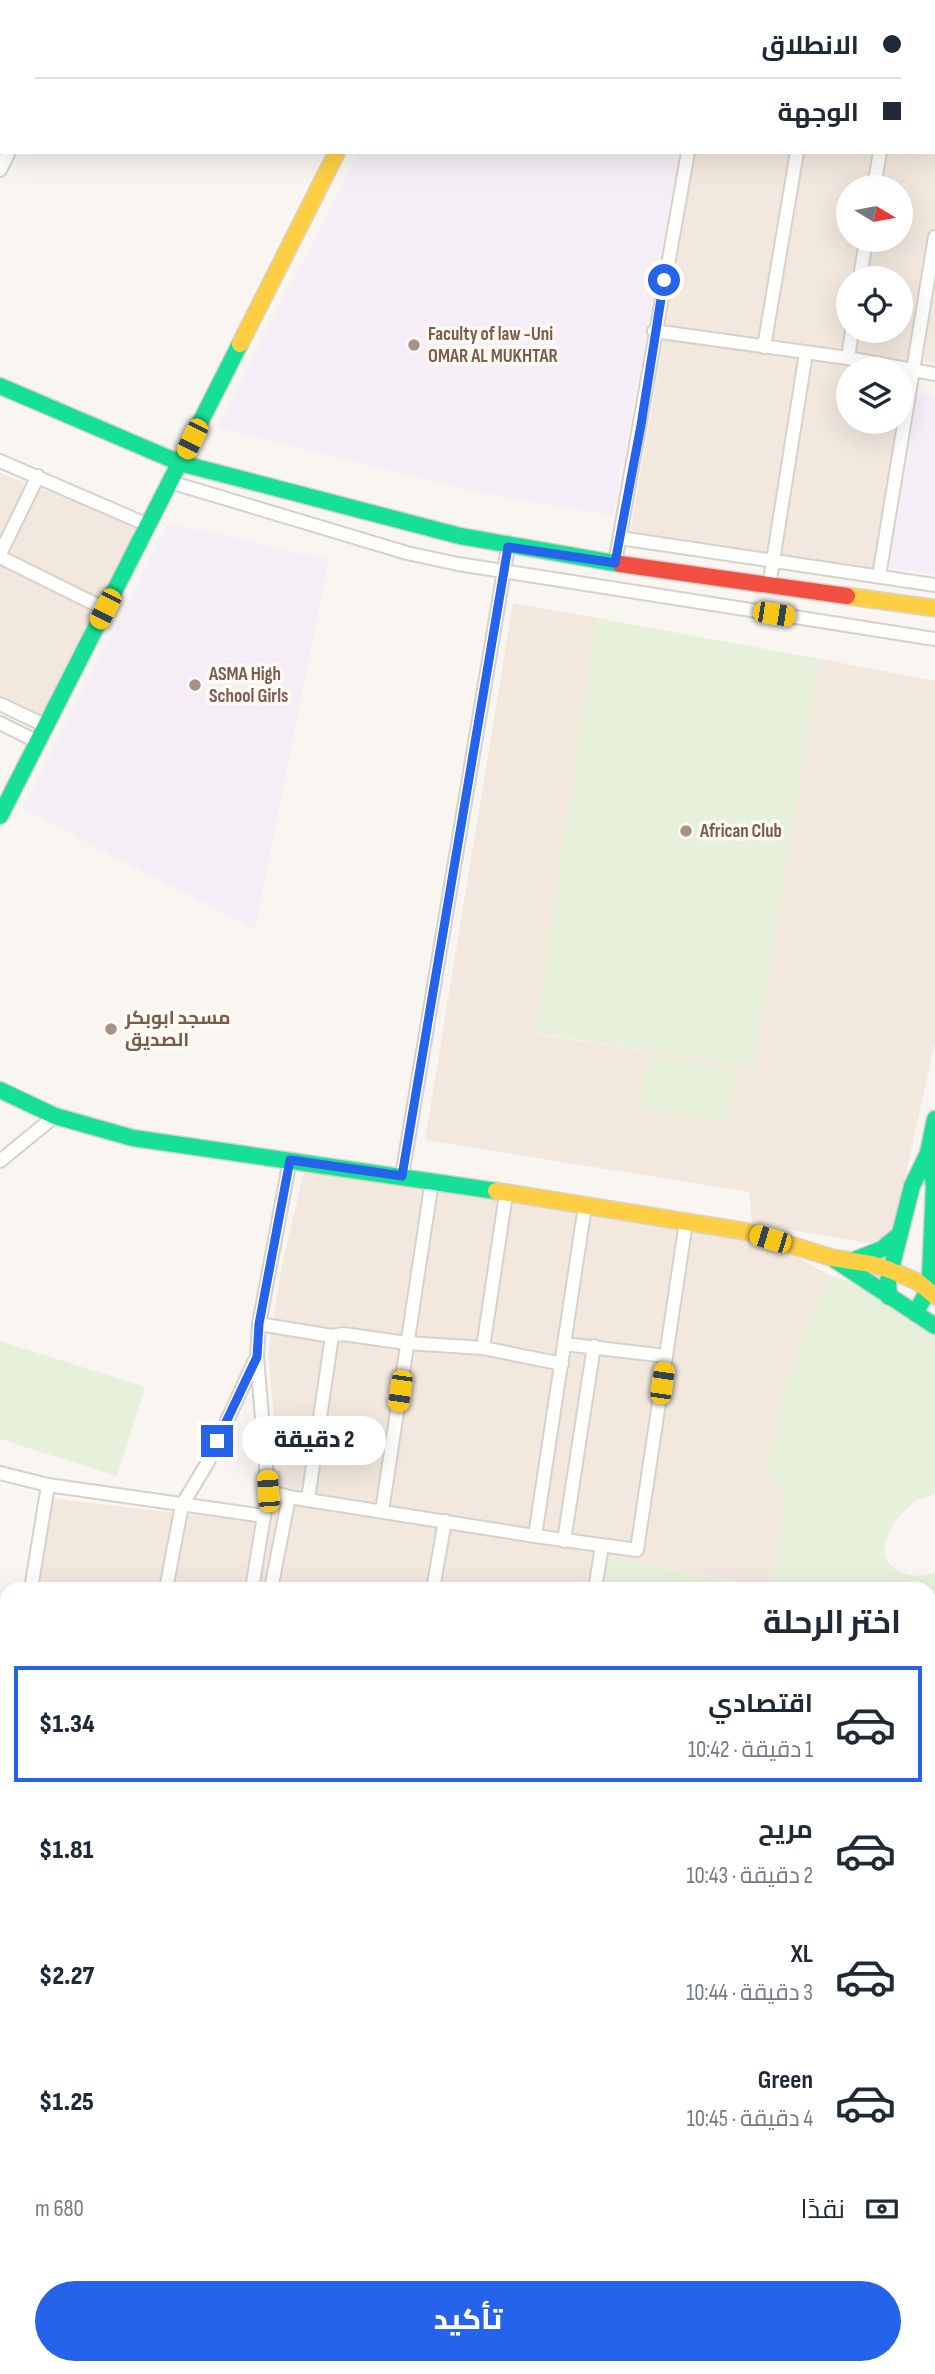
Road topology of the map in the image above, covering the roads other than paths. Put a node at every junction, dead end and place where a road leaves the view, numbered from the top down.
1 (8, 154) edge
2 (334, 154) edge
3 (688, 154) edge
4 (797, 154) edge
5 (880, 154) edge
6 (0, 170) edge
7 (876, 175) edge
8 (935, 237) edge
9 (929, 309) edge
10 (654, 331) junction
11 (764, 347) junction
12 (806, 353) junction
13 (840, 357) edge
14 (913, 370) joint
15 (935, 374) edge
16 (0, 386) edge
17 (902, 434) edge
18 (0, 461) edge
19 (180, 463) junction
20 (38, 476) junction
21 (170, 482) junction
22 (148, 525) junction
23 (620, 538) junction
24 (508, 547) junction
25 (0, 556) edge
26 (773, 561) junction
27 (615, 563) junction
28 (504, 572) junction
29 (879, 576) junction
30 (935, 585) edge
31 (769, 586) junction
32 (935, 608) edge
33 (105, 609) junction
34 (935, 639) edge
35 (0, 704) edge
36 (0, 723) edge
37 (46, 726) junction
38 (38, 742) junction
39 (0, 816) edge
40 (0, 1090) edge
41 (55, 1116) junction
42 (935, 1119) edge
43 (928, 1153) junction
44 (290, 1160) junction
45 (0, 1161) edge
46 (402, 1176) junction
47 (432, 1181) junction
48 (506, 1194) junction
49 (585, 1206) junction
50 (686, 1222) junction
51 (934, 1224) edge
52 (900, 1234) junction
53 (833, 1258) junction
54 (852, 1260) junction
55 (890, 1270) junction
56 (931, 1293) edge
57 (889, 1297) junction
58 (915, 1313) junction
59 (259, 1324) junction
60 (935, 1325) edge
61 (332, 1336) junction
62 (407, 1343) junction
63 (564, 1344) junction
64 (594, 1346) junction
65 (483, 1348) junction
66 (666, 1356) junction
67 (257, 1357) junction
68 (562, 1364) junction
69 (0, 1473) edge
70 (48, 1485) junction
71 (268, 1491) junction
72 (289, 1497) junction
73 (307, 1499) junction
74 (182, 1504) junction
75 (382, 1511) junction
76 (264, 1516) junction
77 (445, 1521) junction
78 (535, 1536) junction
79 (564, 1541) junction
80 (602, 1546) junction
81 (32, 1582) edge
82 (167, 1582) edge
83 (253, 1582) edge
84 (272, 1582) edge
85 (434, 1582) edge
86 (596, 1582) edge

1 - 6 street
2 - 19 street
3 - 10 street
4 - 11 street
5 - 7 street
8 - 9 street
9 - 14 street
10 - 11 street
10 - 23 street
11 - 12 street
12 - 13 street
12 - 26 street
14 - 15 street
16 - 19 street
17 - 29 street
18 - 20 street
19 - 21 street
19 - 24 street
20 - 22 street
20 - 25 street
21 - 22 street
21 - 28 street
22 - 33 street
23 - 26 street
23 - 27 street
24 - 27 street
24 - 28 street
25 - 33 street
26 - 29 street
26 - 31 street
27 - 31 street
28 - 34 street
28 - 46 street
29 - 30 street
31 - 32 street
33 - 37 street
35 - 37 street
36 - 38 street
37 - 38 street
38 - 39 street
40 - 41 street
41 - 44 street
41 - 45 street
42 - 43 street
43 - 51 street
43 - 52 street
44 - 46 street
44 - 59 street
46 - 47 street
47 - 48 street
47 - 62 street
48 - 49 street
48 - 65 street
49 - 50 street
49 - 63 street
50 - 53 street
50 - 66 street
51 - 56 street
52 - 54 street
52 - 55 street
53 - 54 street
53 - 57 street
54 - 55 street
55 - 56 street
55 - 57 street
56 - 58 street
57 - 58 street
58 - 60 street
59 - 61 street
59 - 67 street
61 - 62 street
61 - 73 street
62 - 65 street
62 - 75 street
63 - 64 street
63 - 68 street
64 - 66 street
64 - 79 street
65 - 68 street
66 - 80 street
67 - 71 street
67 - 74 street
68 - 78 street
69 - 70 street
70 - 74 street
70 - 81 street
71 - 72 street
71 - 76 street
72 - 73 street
72 - 84 street
73 - 75 street
74 - 76 street
74 - 82 street
75 - 77 street
76 - 83 street
77 - 78 street
77 - 85 street
78 - 79 street
79 - 80 street
80 - 86 street

